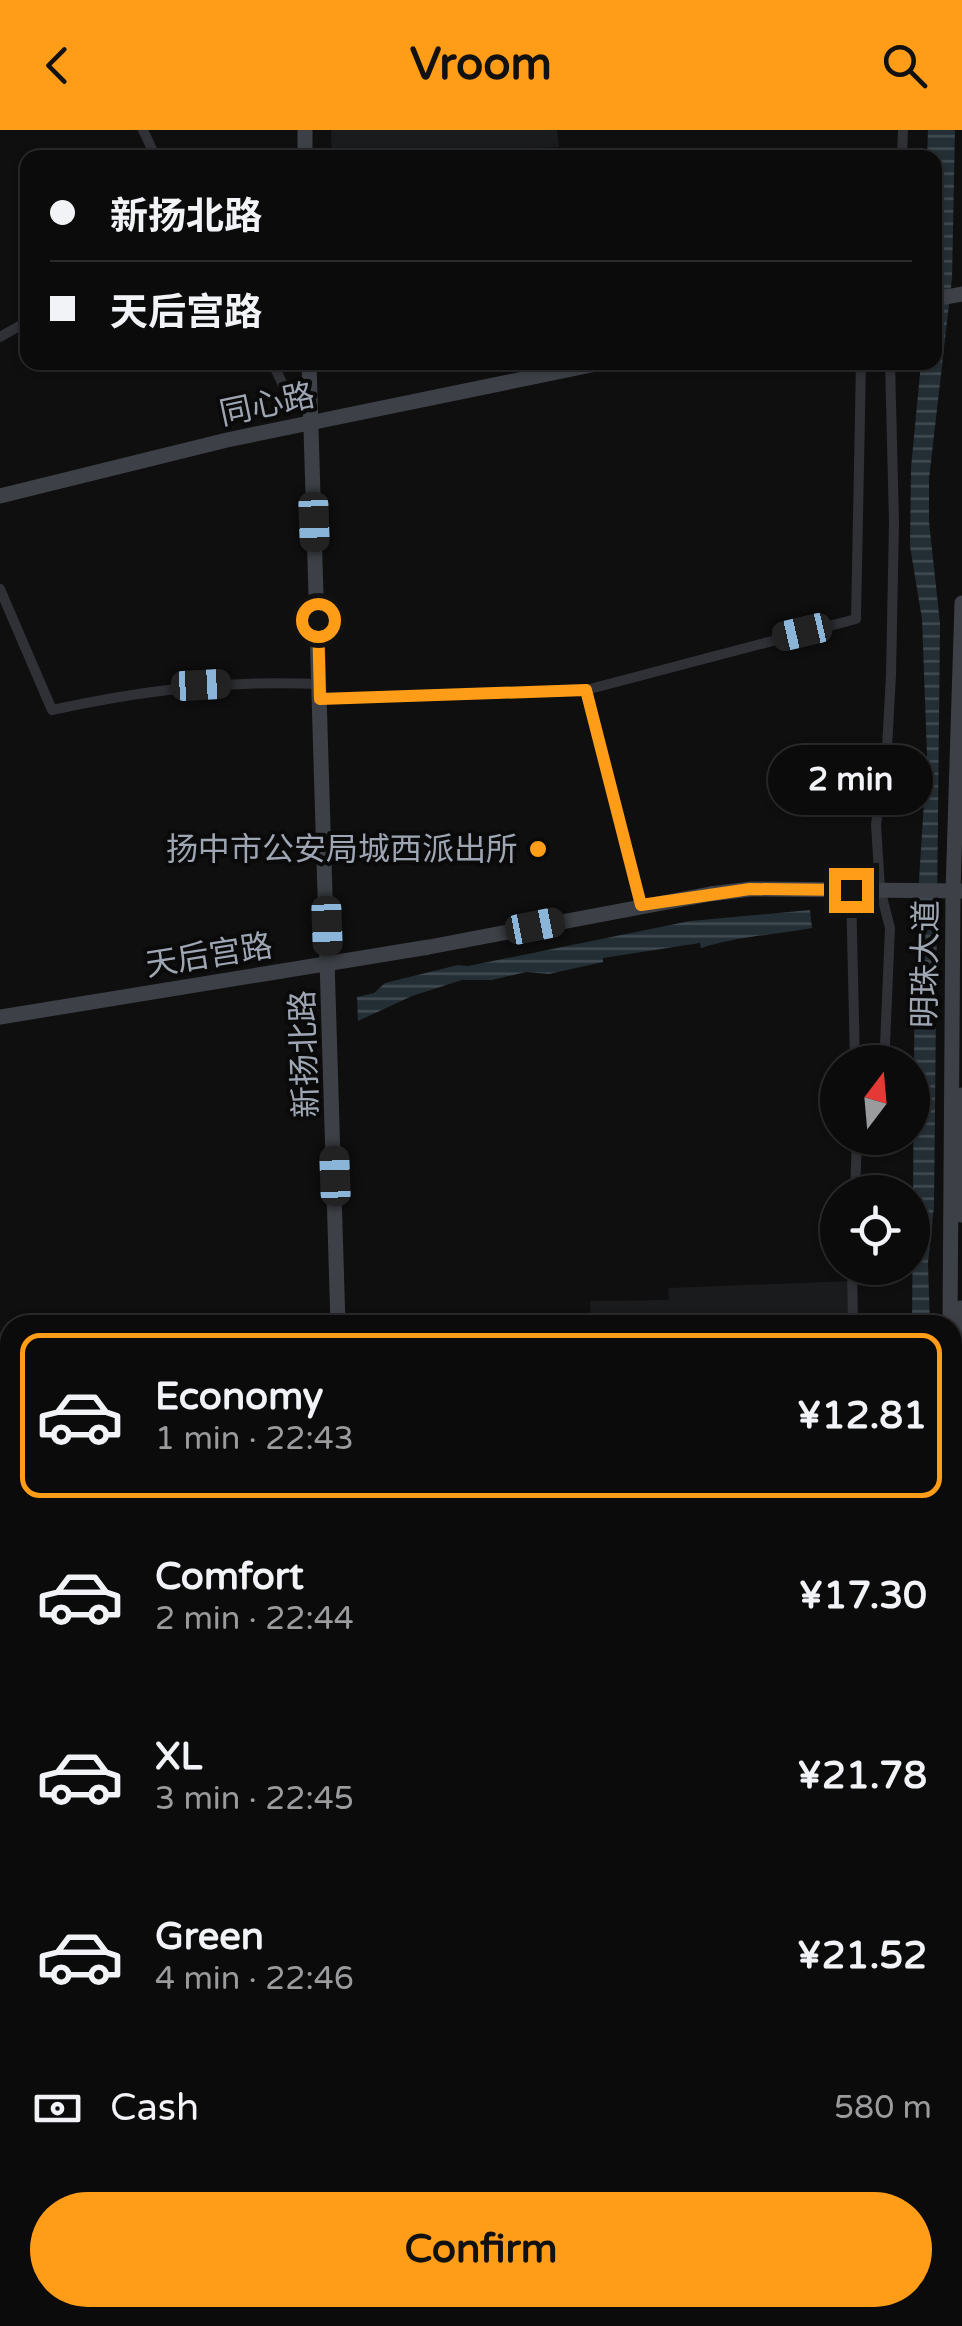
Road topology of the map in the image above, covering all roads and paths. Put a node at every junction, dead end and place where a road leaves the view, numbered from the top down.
1 (276, 370) edge
2 (309, 370) edge
3 (567, 370) edge
4 (861, 370) edge
5 (890, 370) edge
6 (310, 402) junction
7 (310, 422) junction
8 (0, 496) edge
9 (0, 589) edge
10 (962, 603) edge
11 (586, 690) junction
12 (320, 692) junction
13 (880, 888) junction
14 (851, 890) junction
15 (953, 891) edge
16 (641, 905) junction
17 (328, 963) junction
18 (0, 1016) edge
19 (855, 1045) edge
20 (885, 1045) dead end
21 (962, 1095) edge
22 (958, 1118) edge
23 (852, 1285) edge
24 (338, 1315) edge
25 (853, 1315) edge
26 (950, 1315) edge
27 (958, 1315) edge

1 - 6 street
2 - 6 street, 新扬北路
3 - 7 street, 同心路
4 - 11 street
5 - 13 street
6 - 7 street, 新扬北路
7 - 8 street, 同心路
7 - 12 street, 新扬北路
9 - 12 street
10 - 15 street, 明珠大道
11 - 12 street
11 - 16 street
12 - 17 street, 新扬北路
13 - 14 street, 天后宫路
13 - 15 street, 天后宫路
13 - 20 street
14 - 16 street, 天后宫路
14 - 19 street
15 - 22 street, 明珠大道
16 - 17 street, 天后宫路
17 - 18 street, 天后宫路
17 - 24 street, 新扬北路
21 - 22 street, 明珠大道
22 - 26 street, 明珠大道
22 - 27 street, 明珠大道
23 - 25 street

